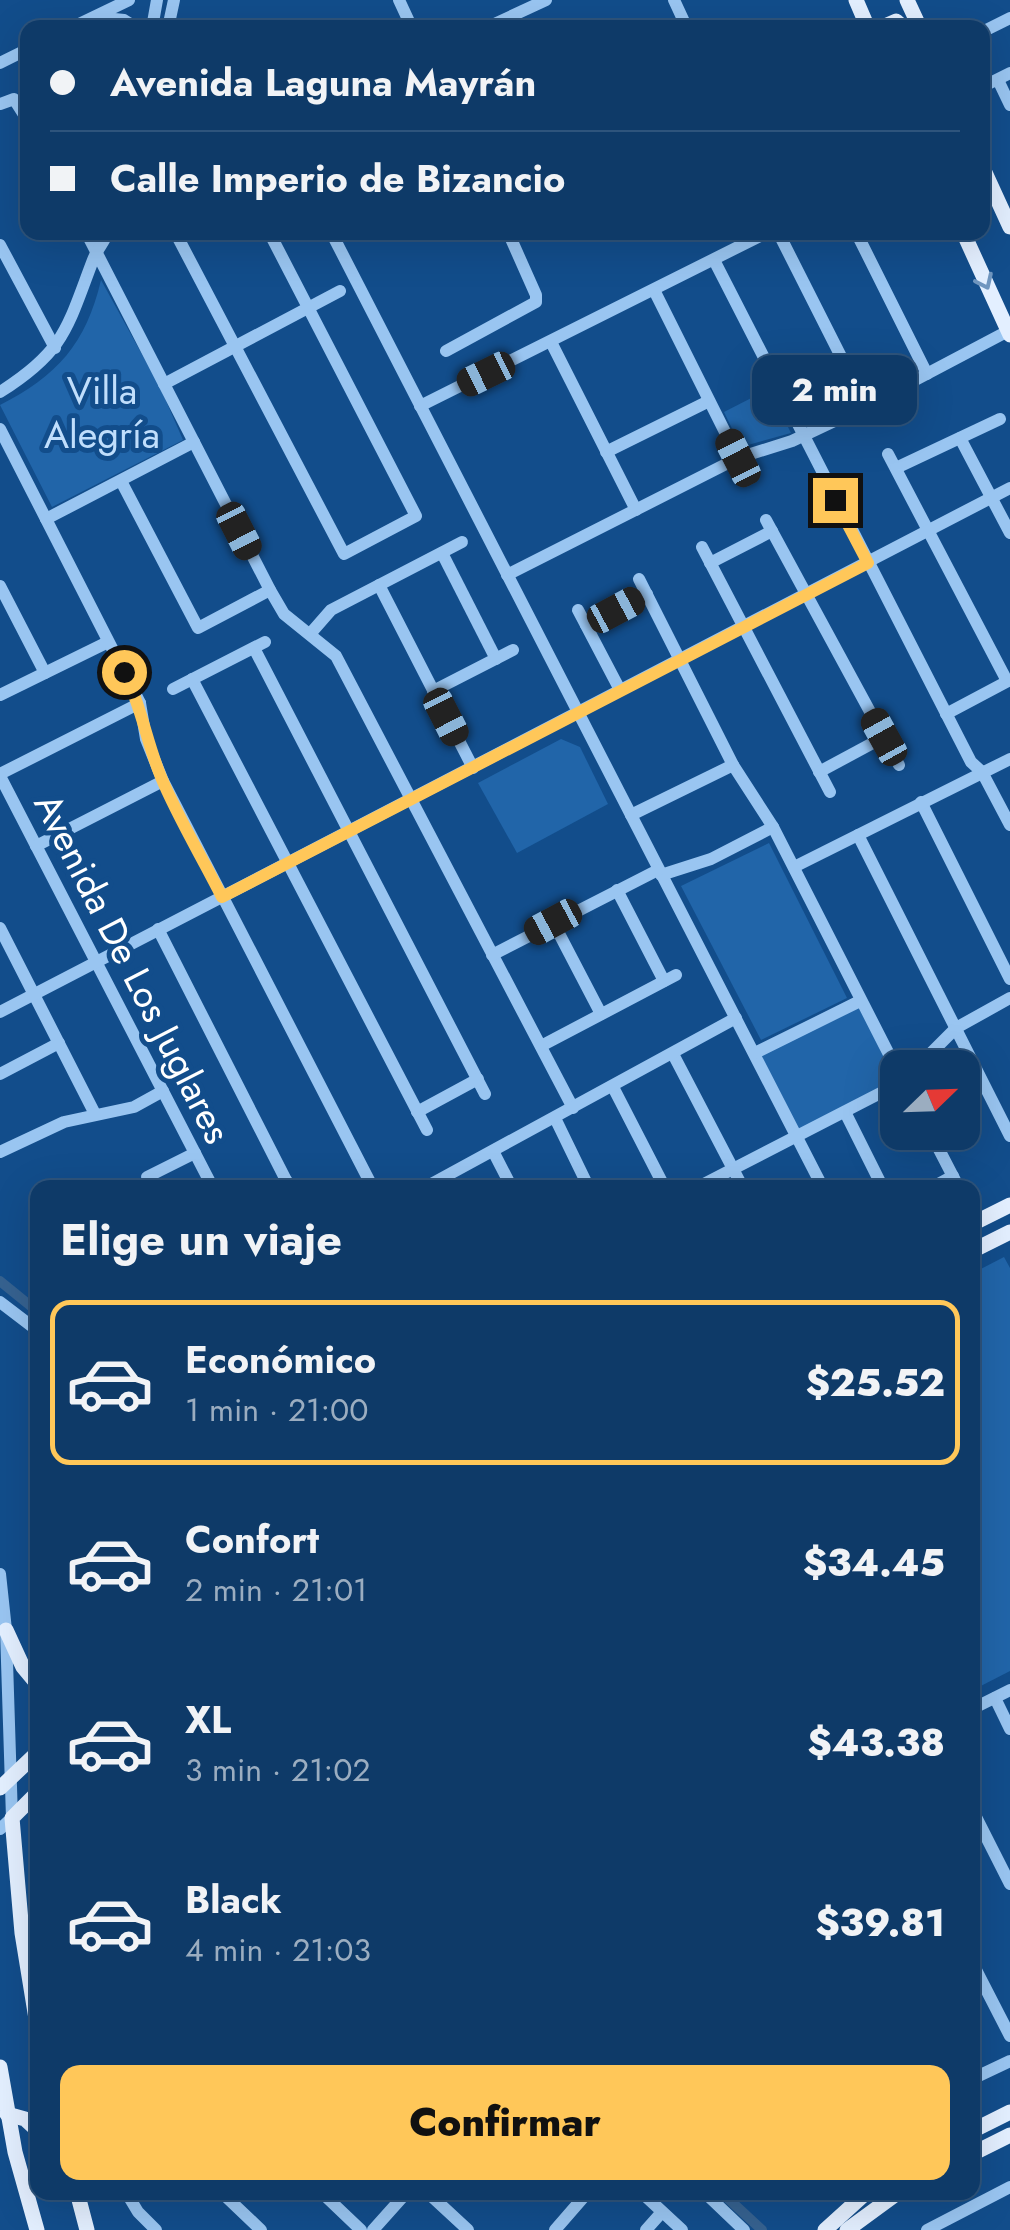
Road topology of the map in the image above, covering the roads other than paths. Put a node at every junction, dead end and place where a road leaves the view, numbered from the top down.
1 (128, 0) edge
2 (546, 0) edge
3 (93, 17) junction
4 (87, 20) edge
5 (124, 20) edge
6 (503, 20) edge
7 (1004, 76) edge
8 (1010, 105) edge
9 (990, 183) edge
10 (1010, 226) edge
11 (90, 240) edge
12 (97, 240) edge
13 (106, 240) edge
14 (179, 240) edge
15 (273, 240) edge
16 (335, 240) edge
17 (512, 240) edge
18 (753, 240) edge
19 (782, 240) edge
20 (860, 240) edge
21 (967, 240) edge
22 (0, 245) edge
23 (96, 251) junction
24 (714, 260) junction
25 (654, 290) junction
26 (340, 292) dead end
27 (307, 308) junction
28 (1009, 333) edge
29 (551, 342) junction
30 (235, 346) junction
31 (55, 348) junction
32 (446, 351) dead end
33 (927, 374) junction
34 (164, 384) junction
35 (0, 392) edge
36 (709, 401) junction
37 (420, 406) junction
38 (866, 406) junction
39 (1000, 419) dead end
40 (0, 430) edge
41 (802, 436) junction
42 (960, 438) junction
43 (194, 442) junction
44 (606, 452) junction
45 (888, 454) dead end
46 (738, 458) junction
47 (896, 468) junction
48 (121, 480) junction
49 (1010, 488) edge
50 (992, 498) junction
51 (636, 510) junction
52 (46, 519) junction
53 (928, 530) junction
54 (1010, 533) edge
55 (462, 542) dead end
56 (702, 547) dead end
57 (442, 553) junction
58 (710, 563) junction
59 (868, 563) junction
60 (507, 575) junction
61 (639, 579) dead end
62 (379, 585) junction
63 (0, 586) edge
64 (270, 590) junction
65 (646, 594) junction
66 (804, 594) junction
67 (578, 610) dead end
68 (586, 625) junction
69 (743, 626) junction
70 (310, 634) junction
71 (108, 642) junction
72 (512, 650) dead end
73 (496, 658) junction
74 (680, 659) junction
75 (45, 673) junction
76 (192, 678) junction
77 (1009, 680) edge
78 (173, 689) dead end
79 (620, 690) junction
80 (434, 691) junction
81 (0, 695) edge
82 (140, 703) junction
83 (579, 712) junction
84 (946, 714) junction
85 (884, 737) junction
86 (1010, 758) edge
87 (733, 765) junction
88 (898, 765) dead end
89 (473, 768) junction
90 (820, 772) junction
91 (982, 772) junction
92 (0, 775) edge
93 (163, 782) junction
94 (830, 792) dead end
95 (413, 799) junction
96 (922, 802) junction
97 (632, 815) junction
98 (1010, 826) edge
99 (773, 827) junction
100 (350, 831) junction
101 (858, 834) junction
102 (36, 846) junction
103 (287, 863) junction
104 (794, 867) junction
105 (659, 872) junction
106 (618, 890) junction
107 (222, 897) junction
108 (553, 922) junction
109 (0, 929) edge
110 (158, 929) junction
111 (492, 954) junction
112 (96, 961) junction
113 (1010, 980) edge
114 (33, 994) junction
115 (1010, 998) edge
116 (860, 1001) junction
117 (0, 1012) edge
118 (601, 1014) junction
119 (736, 1018) junction
120 (956, 1028) junction
121 (60, 1044) junction
122 (541, 1046) junction
123 (886, 1050) edge
124 (934, 1050) edge
125 (755, 1053) junction
126 (674, 1054) junction
127 (0, 1074) edge
128 (478, 1080) junction
129 (614, 1087) junction
130 (163, 1091) junction
131 (485, 1094) dead end
132 (880, 1094) edge
133 (573, 1108) junction
134 (418, 1112) junction
135 (845, 1112) junction
136 (95, 1114) junction
137 (555, 1118) junction
138 (427, 1130) dead end
139 (797, 1136) junction
140 (1010, 1136) edge
141 (939, 1150) edge
142 (493, 1151) junction
143 (0, 1152) edge
144 (195, 1153) junction
145 (733, 1168) junction
146 (146, 1178) dead end
147 (209, 1180) edge
148 (286, 1180) edge
149 (368, 1180) edge
150 (442, 1180) edge
151 (508, 1180) edge
152 (586, 1180) edge
153 (661, 1180) edge
154 (711, 1180) edge
155 (739, 1180) edge
156 (819, 1180) edge
157 (879, 1180) edge
158 (955, 1180) edge
159 (1010, 1206) edge
160 (980, 1220) edge
161 (1010, 1232) edge
162 (980, 1247) edge
163 (0, 1302) edge
164 (30, 1325) edge
165 (0, 1574) edge
166 (2, 1605) edge
167 (6, 1630) junction
168 (30, 1676) edge
169 (1010, 1690) edge
170 (994, 1698) junction
171 (980, 1705) edge
172 (1010, 1729) edge
173 (30, 1760) edge
174 (6, 1783) edge
175 (30, 1800) edge
176 (6, 1823) edge
177 (980, 1825) edge
178 (1010, 1884) edge
179 (980, 1978) edge
180 (30, 1982) edge
181 (1010, 2036) edge
182 (1010, 2061) edge
183 (0, 2067) edge
184 (980, 2076) edge
185 (1010, 2112) edge
186 (7, 2114) junction
187 (30, 2123) edge
188 (980, 2127) edge
189 (1010, 2135) edge
190 (980, 2150) edge
191 (1010, 2187) edge
192 (76, 2200) edge
193 (131, 2200) edge
194 (230, 2200) edge
195 (329, 2200) edge
196 (401, 2200) edge
197 (436, 2200) edge
198 (581, 2200) edge
199 (649, 2200) edge
200 (712, 2200) edge
201 (858, 2200) edge
202 (888, 2200) edge
203 (662, 2212) junction
204 (86, 2226) edge
205 (36, 2230) edge
206 (156, 2230) edge
207 (262, 2230) edge
208 (360, 2230) edge
209 (373, 2230) edge
210 (468, 2230) edge
211 (555, 2230) edge
212 (646, 2230) edge
213 (682, 2230) edge
214 (744, 2230) edge
215 (825, 2230) edge
216 (847, 2230) edge
217 (927, 2230) edge

1 - 3 street
2 - 6 street
3 - 4 street
3 - 5 street
7 - 8 street
9 - 10 main road
11 - 23 street
12 - 23 street
13 - 23 street
14 - 30 street
15 - 27 street
16 - 37 street
17 - 32 street
18 - 24 street
19 - 38 street
20 - 33 street
21 -> 28 main road
22 - 31 street
23 - 31 street
23 - 34 street
24 - 25 street
24 - 41 street
25 - 29 street
25 - 36 street
26 - 27 street
27 - 30 street
27 - 30 street
28 - 33 street
29 - 37 street
29 - 44 street
30 - 34 street
31 - 35 street
33 - 38 street
34 - 43 street
36 - 44 street
36 - 46 street
37 - 60 street
38 - 41 street
39 - 42 street
40 - 52 street
41 - 46 street
41 - 59 street
42 - 47 street
42 - 50 street
43 - 48 street
43 - 64 street
44 - 51 street
45 - 47 street
46 - 51 street
47 - 53 street
48 - 52 street
48 - 64 street
49 - 50 street
50 - 53 street
50 - 54 street
51 - 60 street
52 - 71 street
53 - 59 street
53 - 77 street
55 - 57 street
56 - 58 street
57 - 62 street
57 - 73 street
58 - 66 street
58 - 69 street
59 - 66 street
59 - 84 street
60 - 83 street
61 - 65 street
62 - 70 street
62 - 80 street
63 - 75 street
64 - 70 street
65 - 68 street
65 - 74 street
66 - 69 street
66 - 85 street
67 - 68 street
68 - 79 street
69 - 74 street
69 - 90 street
70 - 95 street
71 - 75 street
71 - 82 street
72 - 73 street
73 - 80 street
74 - 79 street
74 - 87 street
75 - 81 street
76 - 78 street
76 - 100 street
76 - 103 street
77 - 84 street
79 - 83 street
80 - 89 street
82 - 92 street
82 - 93 street
83 - 89 street
83 - 97 street
84 - 91 street
85 - 88 street
85 - 90 street
86 - 91 street
87 - 97 street
87 - 99 street
89 - 95 street
90 - 94 street
91 - 96 street
91 - 98 street
92 - 102 street, Avenida De Los Juglares
93 - 102 street
93 - 107 street
95 - 100 street
95 - 111 street
96 - 101 street
96 - 113 street
97 - 105 street
99 - 104 street
99 - 105 street
100 - 103 street
100 - 128 street
101 - 104 street
101 - 120 street
102 - 112 street, Avenida De Los Juglares
103 - 107 street
103 - 134 street
104 - 116 street
105 - 106 street
105 - 119 street
106 - 108 street
106 - 118 street
107 - 110 street
107 - 149 street
108 - 111 street
108 - 118 street
109 - 114 street
110 - 112 street
110 - 148 street
111 - 122 street
112 - 114 street
112 - 130 street, Avenida De Los Juglares
114 - 117 street
114 - 121 street
115 - 120 street
116 - 123 street
116 - 125 street
118 - 122 street
119 - 125 street
119 - 126 street
120 - 124 street
120 - 140 street
121 - 127 street
121 - 136 street
122 - 133 street
125 - 139 street
126 - 129 street
126 - 145 street
128 - 131 street
128 - 134 street
129 - 133 street
129 - 153 street
130 - 136 street
130 - 144 street, Avenida De Los Juglares
132 - 135 street
133 - 137 street
134 - 138 street
135 - 139 street
135 - 157 street
136 - 143 street
137 - 142 street
137 - 152 street
139 - 145 street
139 - 156 street
141 - 158 street
142 - 150 street
142 - 151 street
144 - 146 street
144 - 147 street, Avenida De Los Juglares
145 - 154 street
145 - 155 street
159 - 160 main road
161 - 162 main road
163 - 164 street
165 - 166 street
166 - 167 street
167 - 168 main road
167 - 174 street
169 - 170 street
170 - 171 street
170 - 172 street
173 - 174 main road
174 - 176 street
175 - 176 main road
176 - 180 main road
177 - 178 street
179 - 181 street
182 - 184 street
183 - 186 main road
185 - 188 main road
186 - 187 main road
186 - 205 main road
189 - 190 main road
191 - 217 street
192 - 204 main road
193 - 206 street
194 - 207 street
195 - 208 street
196 - 209 street
197 - 210 street
198 - 211 street
199 - 203 street
200 - 214 street
201 - 215 main road
202 - 216 main road
203 - 212 street
203 - 213 street

